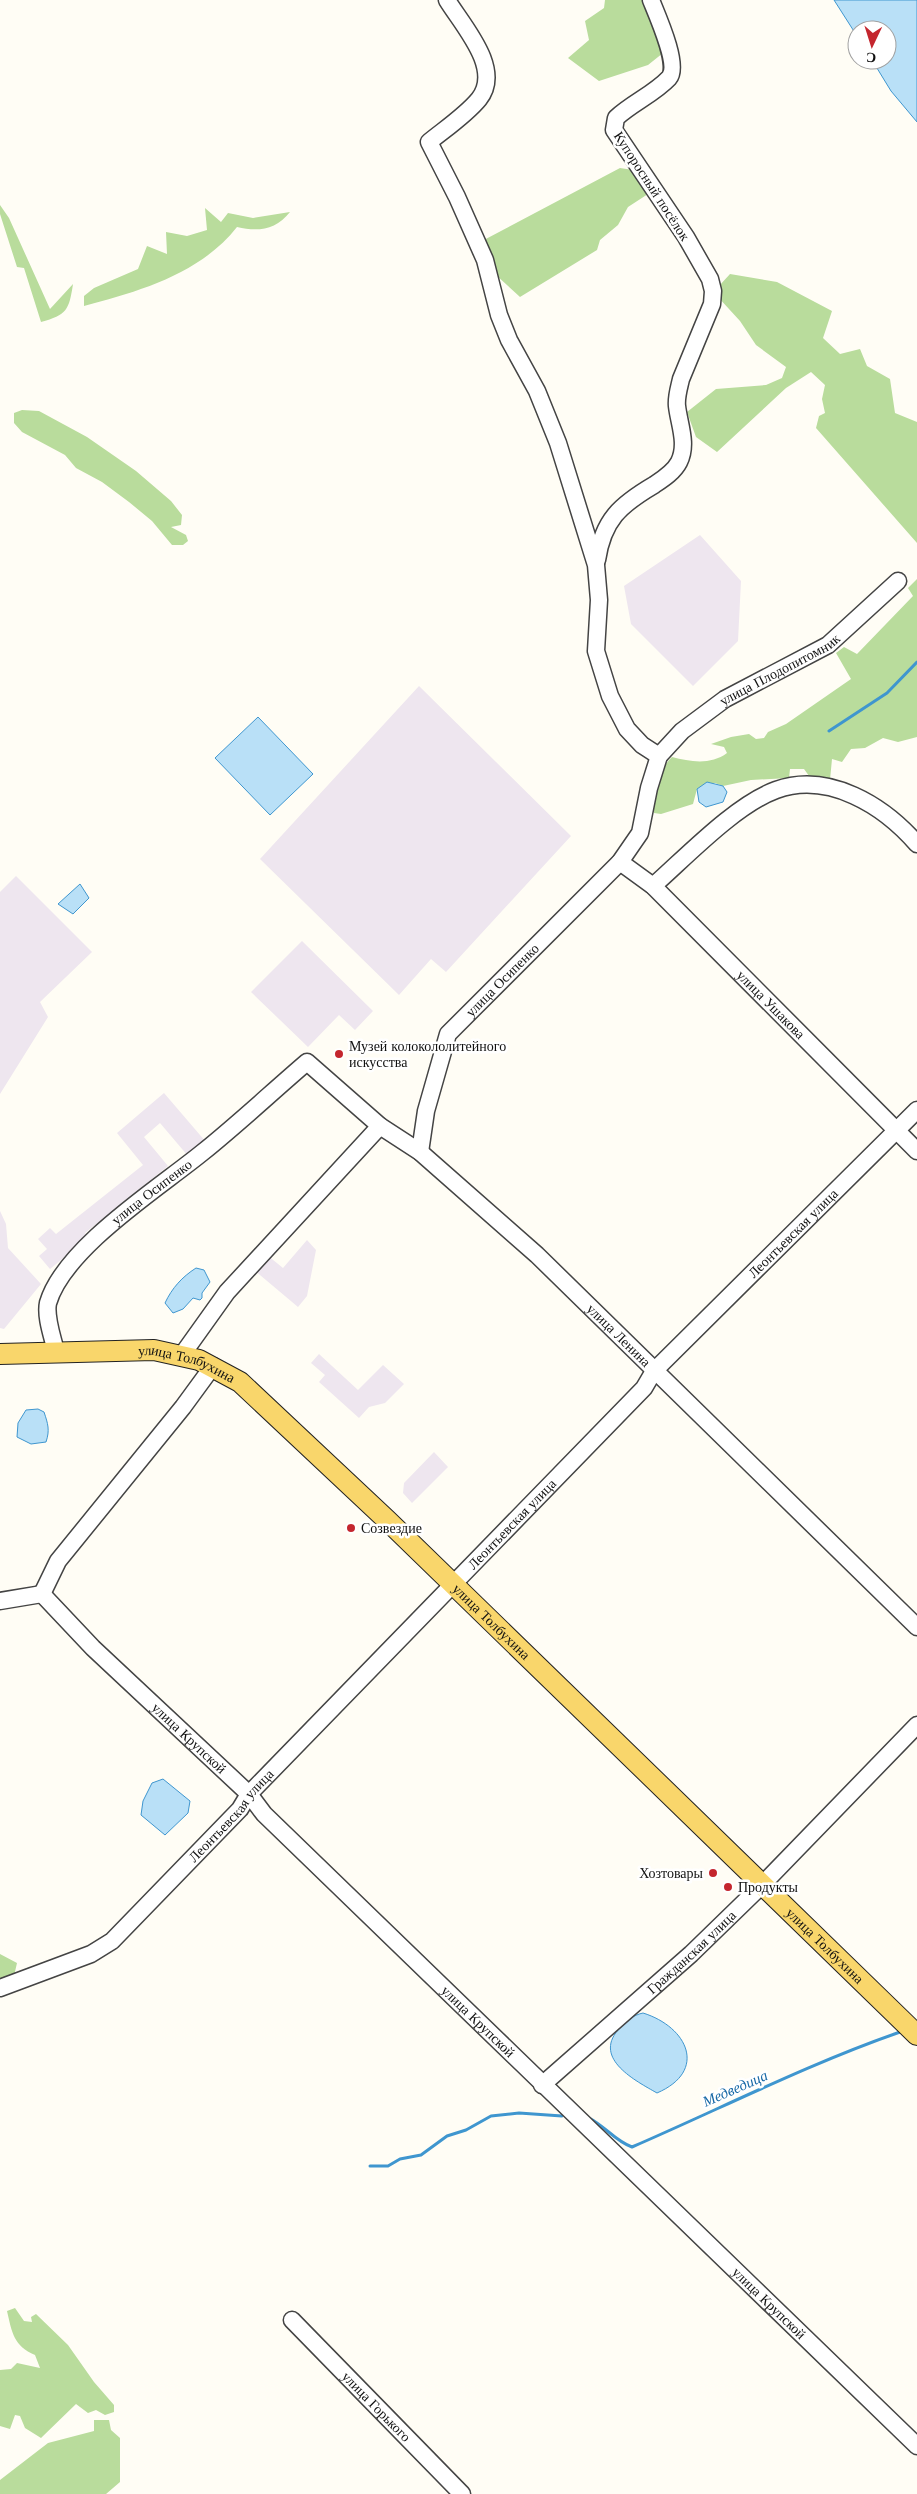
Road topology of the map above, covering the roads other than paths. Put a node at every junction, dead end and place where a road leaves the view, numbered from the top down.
1 (447, 0) edge
2 (651, 0) edge
3 (596, 565) junction
4 (898, 581) dead end
5 (659, 756) junction
6 (917, 844) edge
7 (620, 862) junction
8 (653, 886) junction
9 (306, 1062) joint
10 (917, 1110) edge
11 (380, 1126) junction
12 (896, 1131) junction
13 (917, 1151) edge
14 (420, 1152) junction
15 (56, 1352) junction
16 (0, 1354) edge
17 (182, 1355) junction
18 (213, 1366) junction
19 (654, 1371) junction
20 (453, 1586) junction
21 (42, 1594) junction
22 (0, 1601) edge
23 (917, 1627) edge
24 (917, 1725) edge
25 (249, 1794) junction
26 (762, 1885) junction
27 (0, 1988) edge
28 (917, 2036) edge
29 (542, 2085) junction
30 (292, 2320) dead end
31 (917, 2446) edge
32 (462, 2494) edge

1 - 3 street
2 - 3 street, Купоросный посёлок
3 - 5 street
4 - 5 street, улица Плодопитомник
5 - 7 street, улица Осипенко
6 - 8 street
7 - 8 street, улица Ушакова
7 - 14 street, улица Осипенко
8 - 12 street, улица Ушакова
9 - 11 street, улица Ленина
9 - 15 street, улица Осипенко
10 - 12 street, Леонтьевская улица
11 - 14 street, улица Ленина
11 - 17 street
12 - 13 street, улица Ушакова
12 - 19 street, Леонтьевская улица
14 - 19 street, улица Ленина
15 - 16 main road, улица Толбухина
15 - 17 main road, улица Толбухина
17 - 18 main road, улица Толбухина
18 - 20 main road, улица Толбухина
18 - 21 street
19 - 20 street, Леонтьевская улица
19 - 23 street, улица Ленина
20 - 25 street, Леонтьевская улица
20 - 26 main road, улица Толбухина
21 - 22 street
21 - 25 street, улица Крупской
24 - 26 street, Гражданская улица
25 - 27 street, Леонтьевская улица
25 - 29 street, улица Крупской
26 - 28 main road, улица Толбухина
26 - 29 street, Гражданская улица
29 - 31 street, улица Крупской
30 - 32 street, улица Горького

